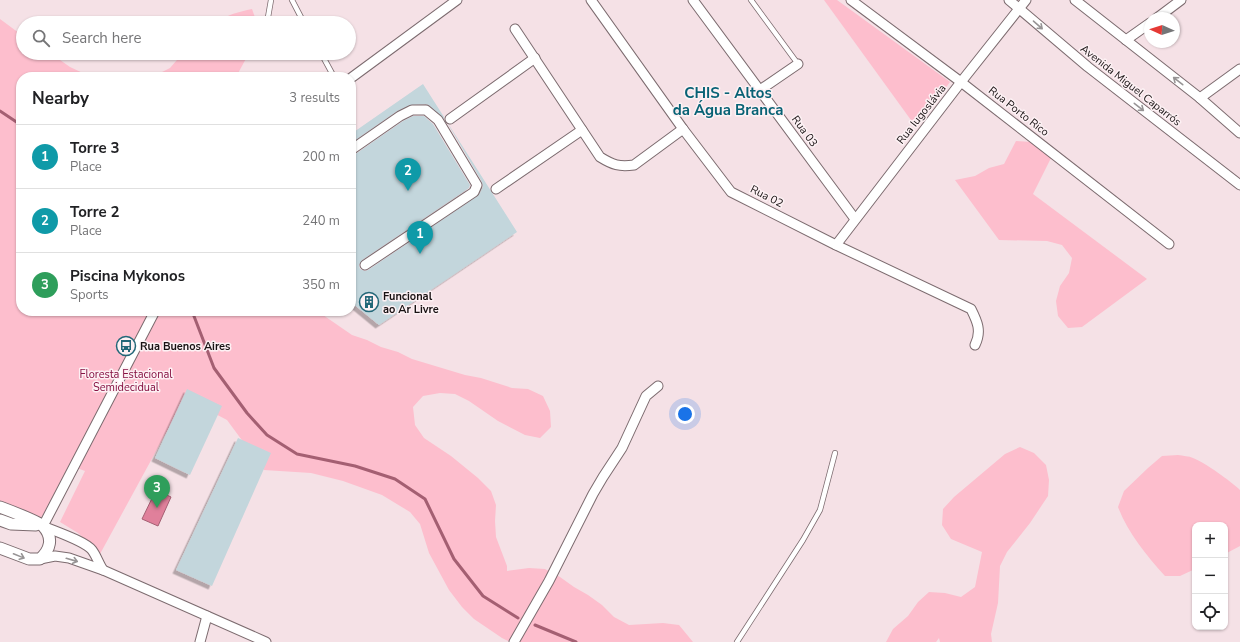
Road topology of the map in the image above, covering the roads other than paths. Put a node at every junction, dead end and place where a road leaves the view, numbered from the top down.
1 (271, 0) edge
2 (292, 0) edge
3 (457, 0) edge
4 (591, 0) edge
5 (693, 0) edge
6 (751, 0) edge
7 (852, 0) edge
8 (1008, 0) edge
9 (1026, 0) edge
10 (1075, 0) edge
11 (1181, 0) edge
12 (1019, 8) junction
13 (1165, 12) edge
14 (268, 16) edge
15 (300, 16) edge
16 (1144, 27) edge
17 (515, 29) dead end
18 (1126, 40) junction
19 (535, 58) junction
20 (324, 60) edge
21 (798, 64) joint
22 (1240, 68) edge
23 (331, 72) edge
24 (356, 74) edge
25 (961, 82) junction
26 (760, 90) junction
27 (1200, 98) junction
28 (450, 119) dead end
29 (683, 129) junction
30 (582, 130) junction
31 (1240, 133) edge
32 (356, 147) edge
33 (1240, 185) edge
34 (496, 189) dead end
35 (855, 219) junction
36 (1169, 244) dead end
37 (836, 245) junction
38 (365, 265) dead end
39 (152, 316) edge
40 (975, 345) dead end
41 (658, 386) dead end
42 (835, 453) dead end
43 (0, 507) edge
44 (0, 520) edge
45 (43, 526) junction
46 (2, 550) edge
47 (40, 559) junction
48 (103, 570) junction
49 (207, 616) junction
50 (200, 642) edge
51 (266, 642) edge
52 (514, 642) edge
53 (737, 642) edge

1 - 14 lane
2 - 15 lane
3 - 24 street
4 - 29 street, Rua 02
5 - 26 street, Rua 03
6 - 21 lane
7 - 25 street, Rua Porto Rico
8 - 12 street, Avenida Miguel Caparrós
9 - 12 street, Rua Iugoslávia
10 - 18 street
11 - 13 street
12 - 25 street, Rua Iugoslávia
12 -> 33 street, Avenida Miguel Caparrós
16 - 18 street
17 - 19 street
27 -> 18 street
19 - 28 street
19 - 30 street
20 - 23 lane
21 - 26 street
22 - 27 street
25 - 35 street, Rua Iugoslávia
25 - 36 street, Rua Porto Rico
26 - 35 street, Rua 03
27 - 31 street
29 - 30 street
29 - 37 street, Rua 02
30 - 34 street
32 - 38 street
35 - 37 street, Rua Iugoslávia
37 - 40 street, Rua 02
39 - 45 street
41 - 52 street
42 - 53 lane
43 - 45 street
44 - 45 street
45 - 47 street
45 - 48 street
46 -> 47 street
47 -> 48 street
48 - 49 street
49 - 50 street
49 - 51 street

